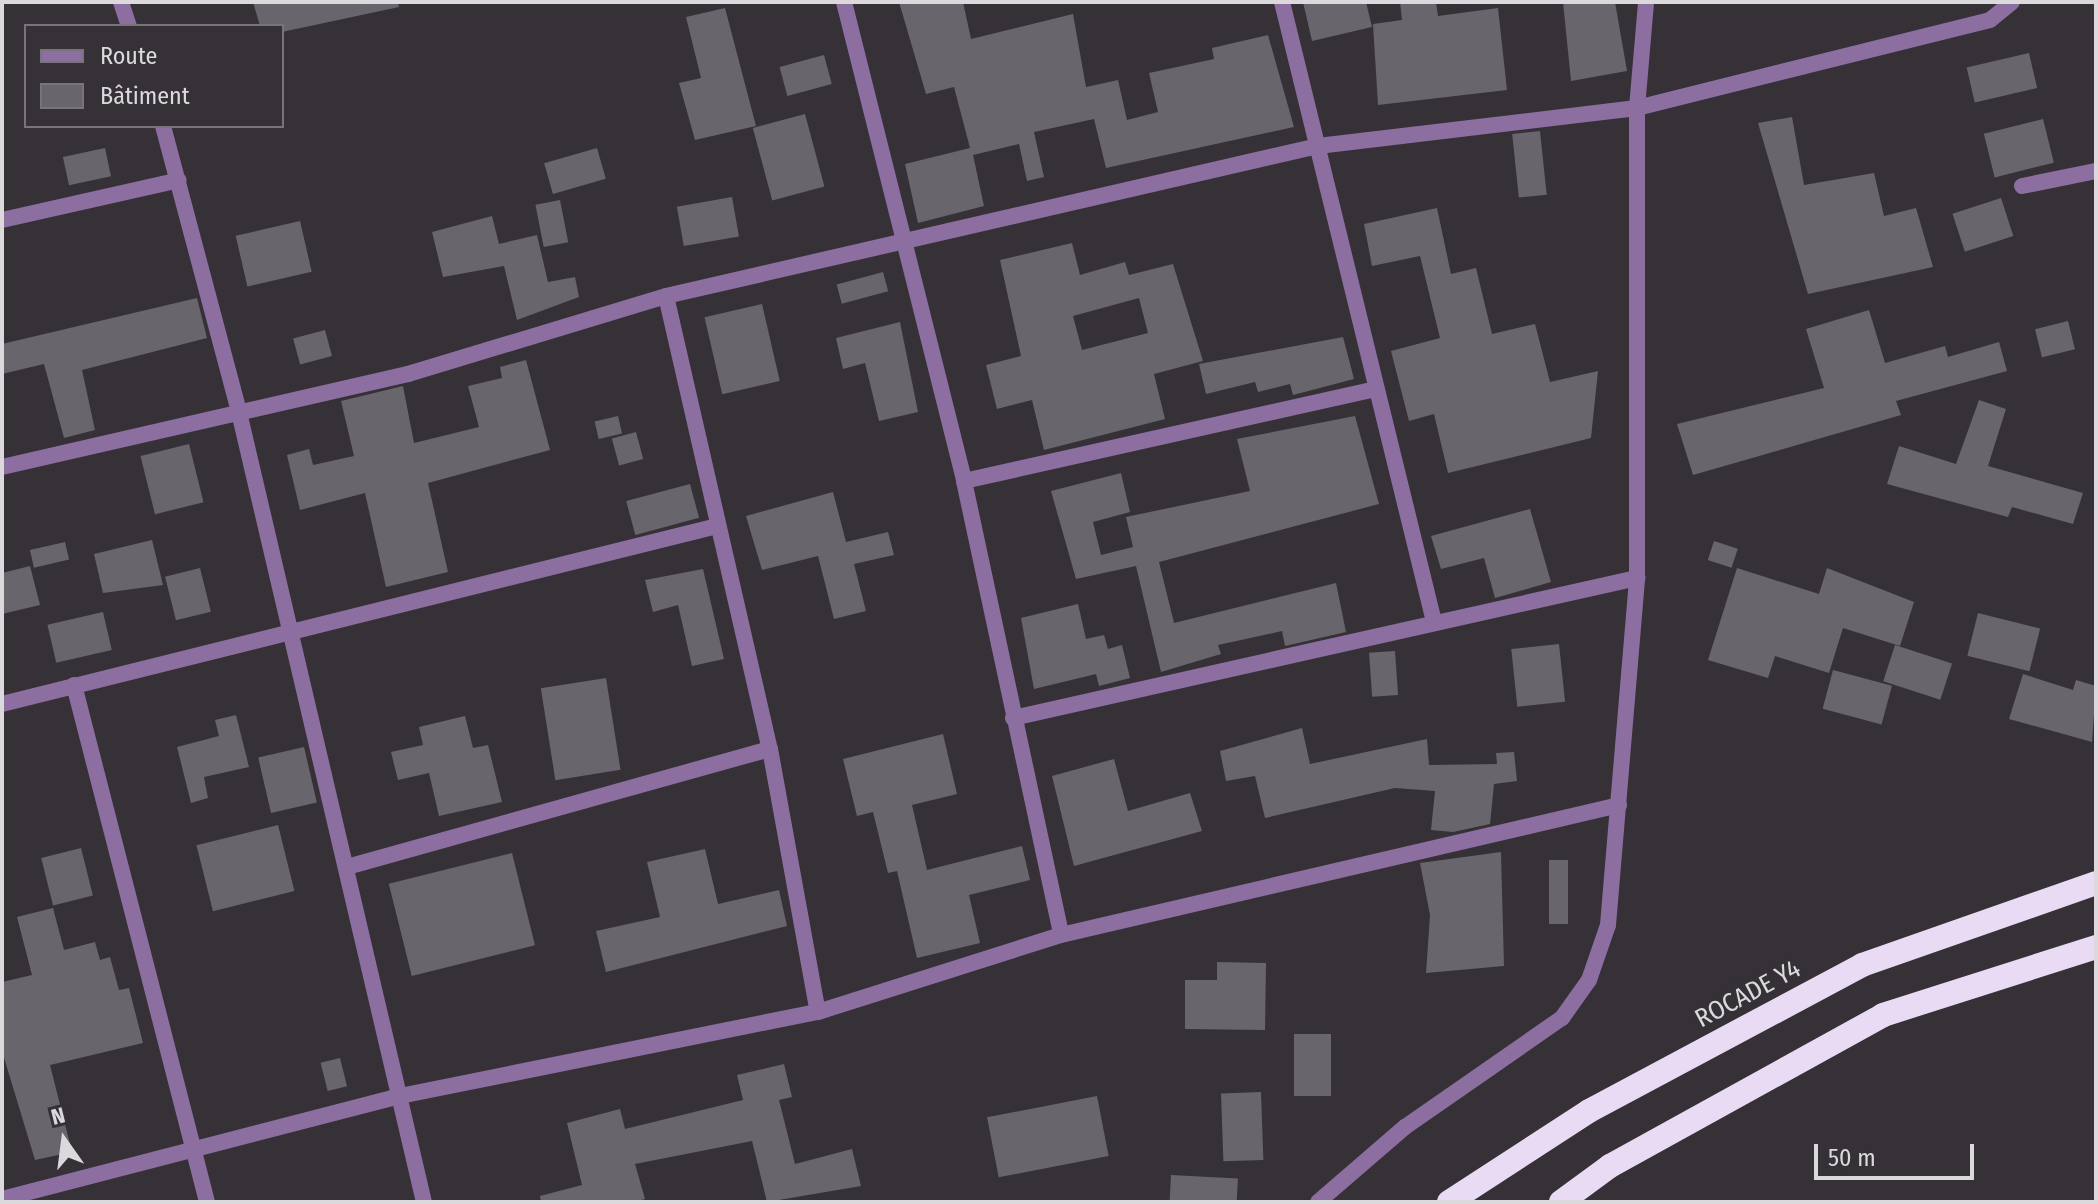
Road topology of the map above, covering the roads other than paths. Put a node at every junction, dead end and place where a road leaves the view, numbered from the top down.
1 (121, 2) edge
2 (844, 2) edge
3 (1282, 2) edge
4 (1646, 2) edge
5 (2012, 2) edge
6 (128, 24) edge
7 (1637, 108) junction
8 (164, 128) edge
9 (1318, 146) junction
10 (2096, 171) edge
11 (179, 180) junction
12 (2022, 186) dead end
13 (2, 220) edge
14 (901, 243) junction
15 (666, 296) junction
16 (1376, 389) junction
17 (238, 408) junction
18 (2, 467) edge
19 (964, 481) junction
20 (713, 527) junction
21 (1637, 578) junction
22 (1434, 622) junction
23 (290, 635) junction
24 (74, 685) junction
25 (2, 704) edge
26 (1013, 718) junction
27 (770, 749) junction
28 (1619, 805) junction
29 (347, 867) junction
30 (2096, 883) edge
31 (1061, 935) junction
32 (2096, 947) edge
33 (818, 1012) junction
34 (400, 1096) junction
35 (193, 1147) junction
36 (2, 1199) edge
37 (207, 1202) edge
38 (424, 1202) edge
39 (1318, 1202) edge
40 (1449, 1202) edge
41 (1561, 1202) edge

1 - 6 street
2 - 14 street
3 - 9 street
4 - 7 street
5 - 7 street
7 - 9 street
7 - 21 street
8 - 11 street
9 - 14 street
9 - 16 street
10 - 12 street
11 - 13 street
11 - 17 street
14 - 15 street
14 - 19 street
15 - 17 street
15 - 20 street
16 - 19 street
16 - 22 street
17 - 18 street
17 - 23 street
19 - 26 street
20 - 23 street
20 - 27 street
21 - 22 street
21 - 28 street
22 - 26 street
23 - 24 street
23 - 29 street
24 - 25 street
24 - 35 street
26 - 31 street
27 - 29 street
27 - 33 street
28 - 31 street
28 - 39 street
29 - 34 street
30 - 40 highway, ROCADE Y4
31 - 33 street
32 - 41 highway
33 - 34 street
34 - 35 street
34 - 38 street
35 - 36 street
35 - 37 street

